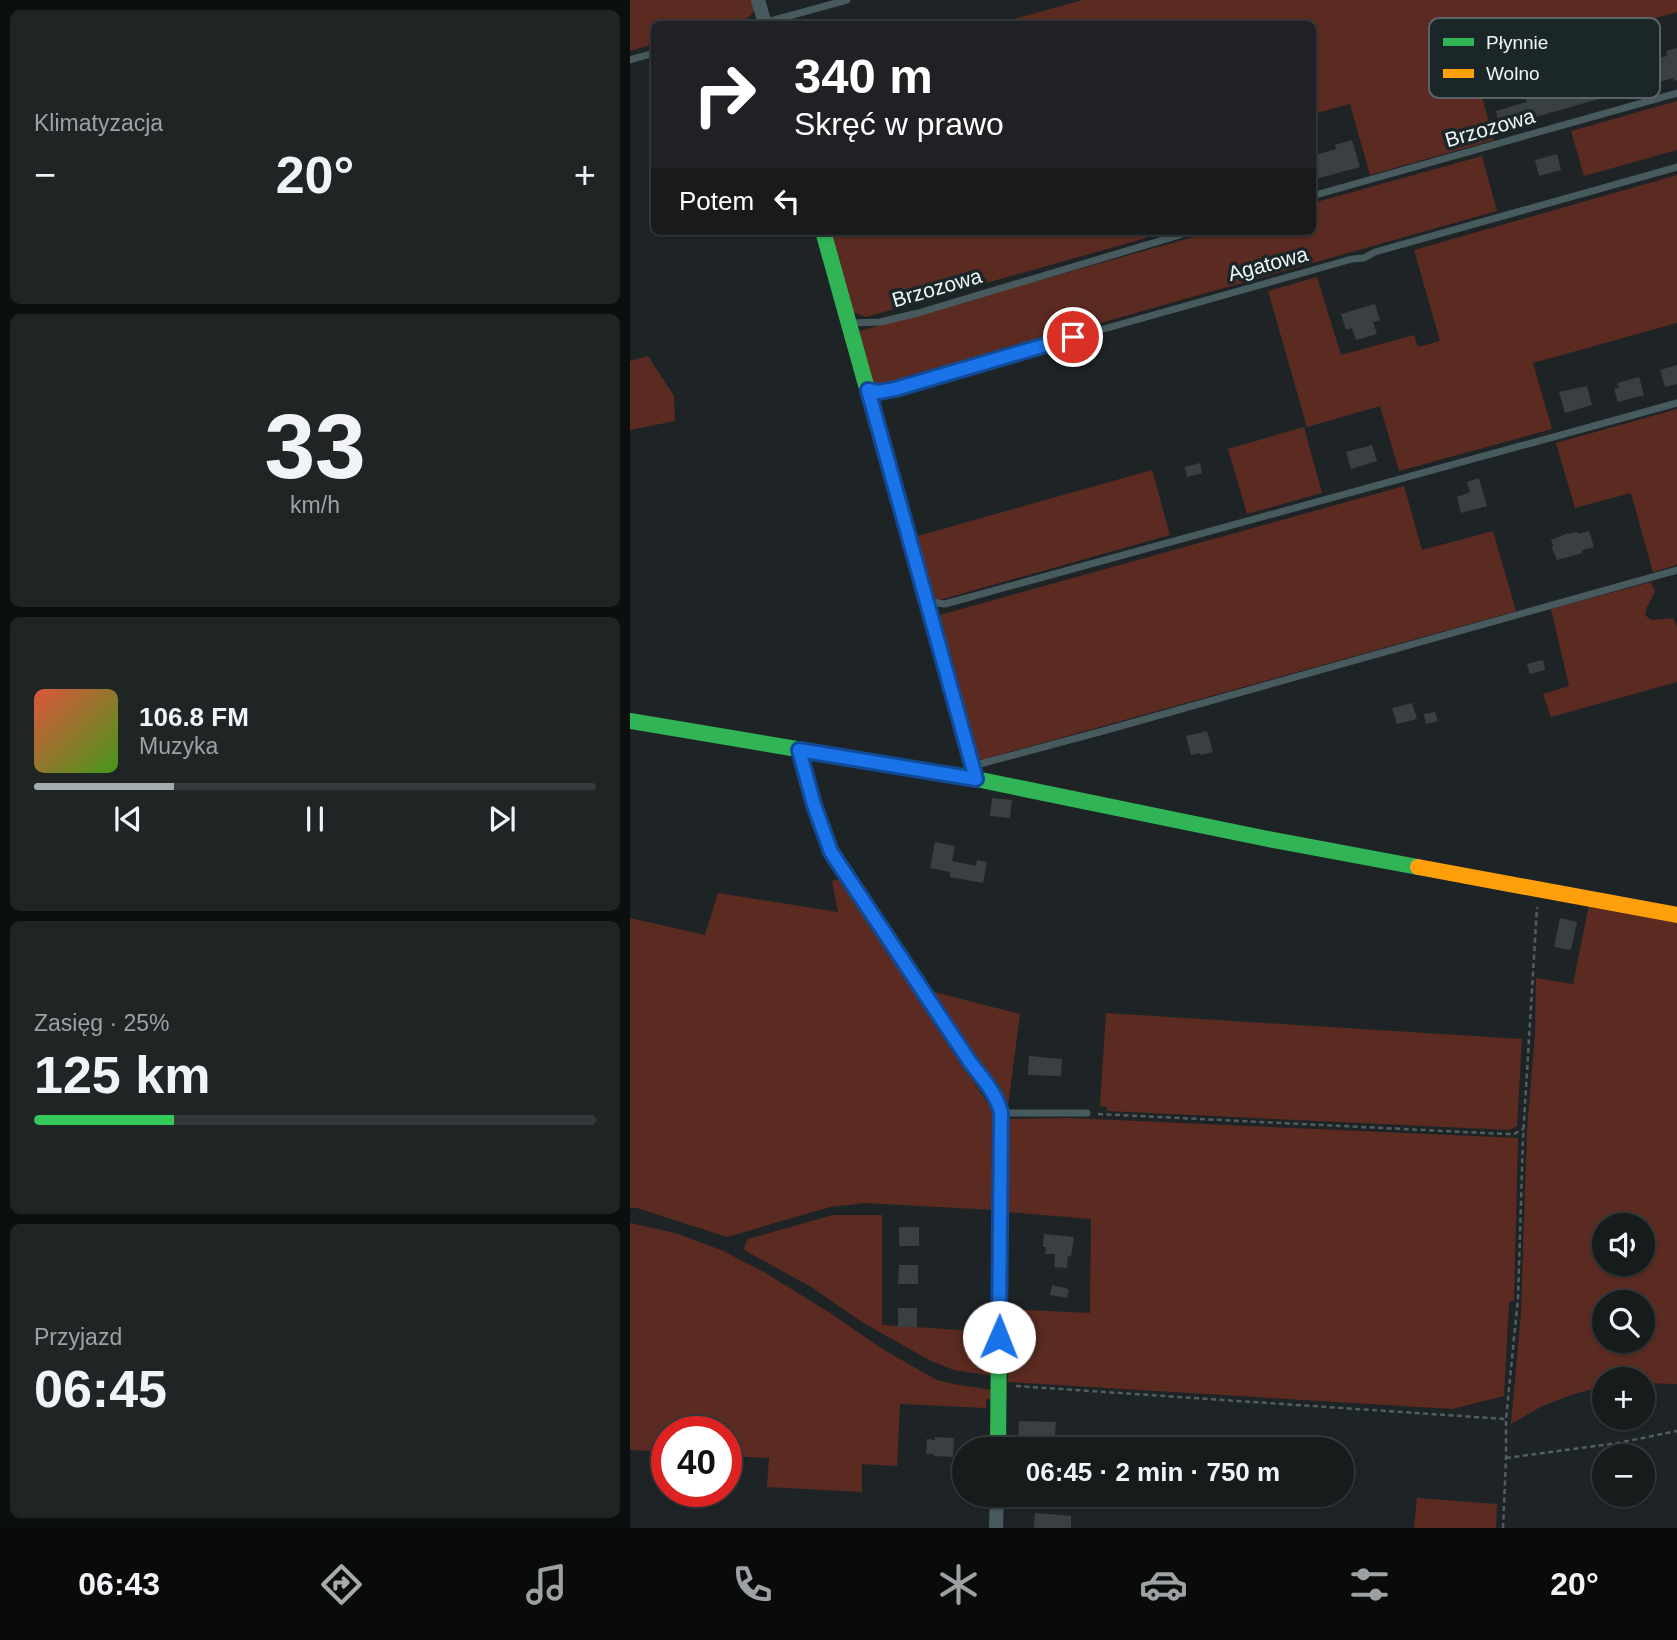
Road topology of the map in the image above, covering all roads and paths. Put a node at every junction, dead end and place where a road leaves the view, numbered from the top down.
1 (758, 0) edge
2 (847, 0) edge
3 (762, 21) edge
4 (774, 21) edge
5 (651, 54) edge
6 (630, 60) edge
7 (1677, 93) edge
8 (1659, 98) edge
9 (1660, 98) edge
10 (1677, 167) edge
11 (1316, 195) edge
12 (823, 235) edge
13 (1180, 235) edge
14 (849, 323) junction
15 (868, 390) junction
16 (1677, 403) edge
17 (1677, 570) edge
18 (927, 601) junction
19 (630, 721) edge
20 (799, 750) junction
21 (974, 772) junction
22 (1538, 890) junction
23 (1677, 915) edge
24 (1001, 1113) junction
25 (1087, 1114) joint
26 (1523, 1129) junction
27 (999, 1385) junction
28 (1506, 1419) junction
29 (1677, 1431) edge
30 (998, 1437) edge
31 (1507, 1458) junction
32 (997, 1507) edge
33 (996, 1528) edge
34 (1503, 1528) edge

1 - 3 street
2 - 4 lane
5 - 6 lane
7 - 9 lane, Brzozowa
8 - 11 lane, Brzozowa
10 - 15 lane, Agatowa
12 - 14 street
13 - 14 lane, Brzozowa
14 - 15 street
15 - 18 street
16 - 18 lane
17 - 21 lane
18 - 21 street
19 - 20 street
20 - 21 street
20 - 24 street
21 - 22 street
22 - 23 street
22 - 26 path
24 - 25 lane
24 - 27 street
25 - 26 path
26 - 28 path
27 - 28 path
27 - 30 street
28 - 31 path
29 - 31 path
31 - 34 path
32 - 33 street

